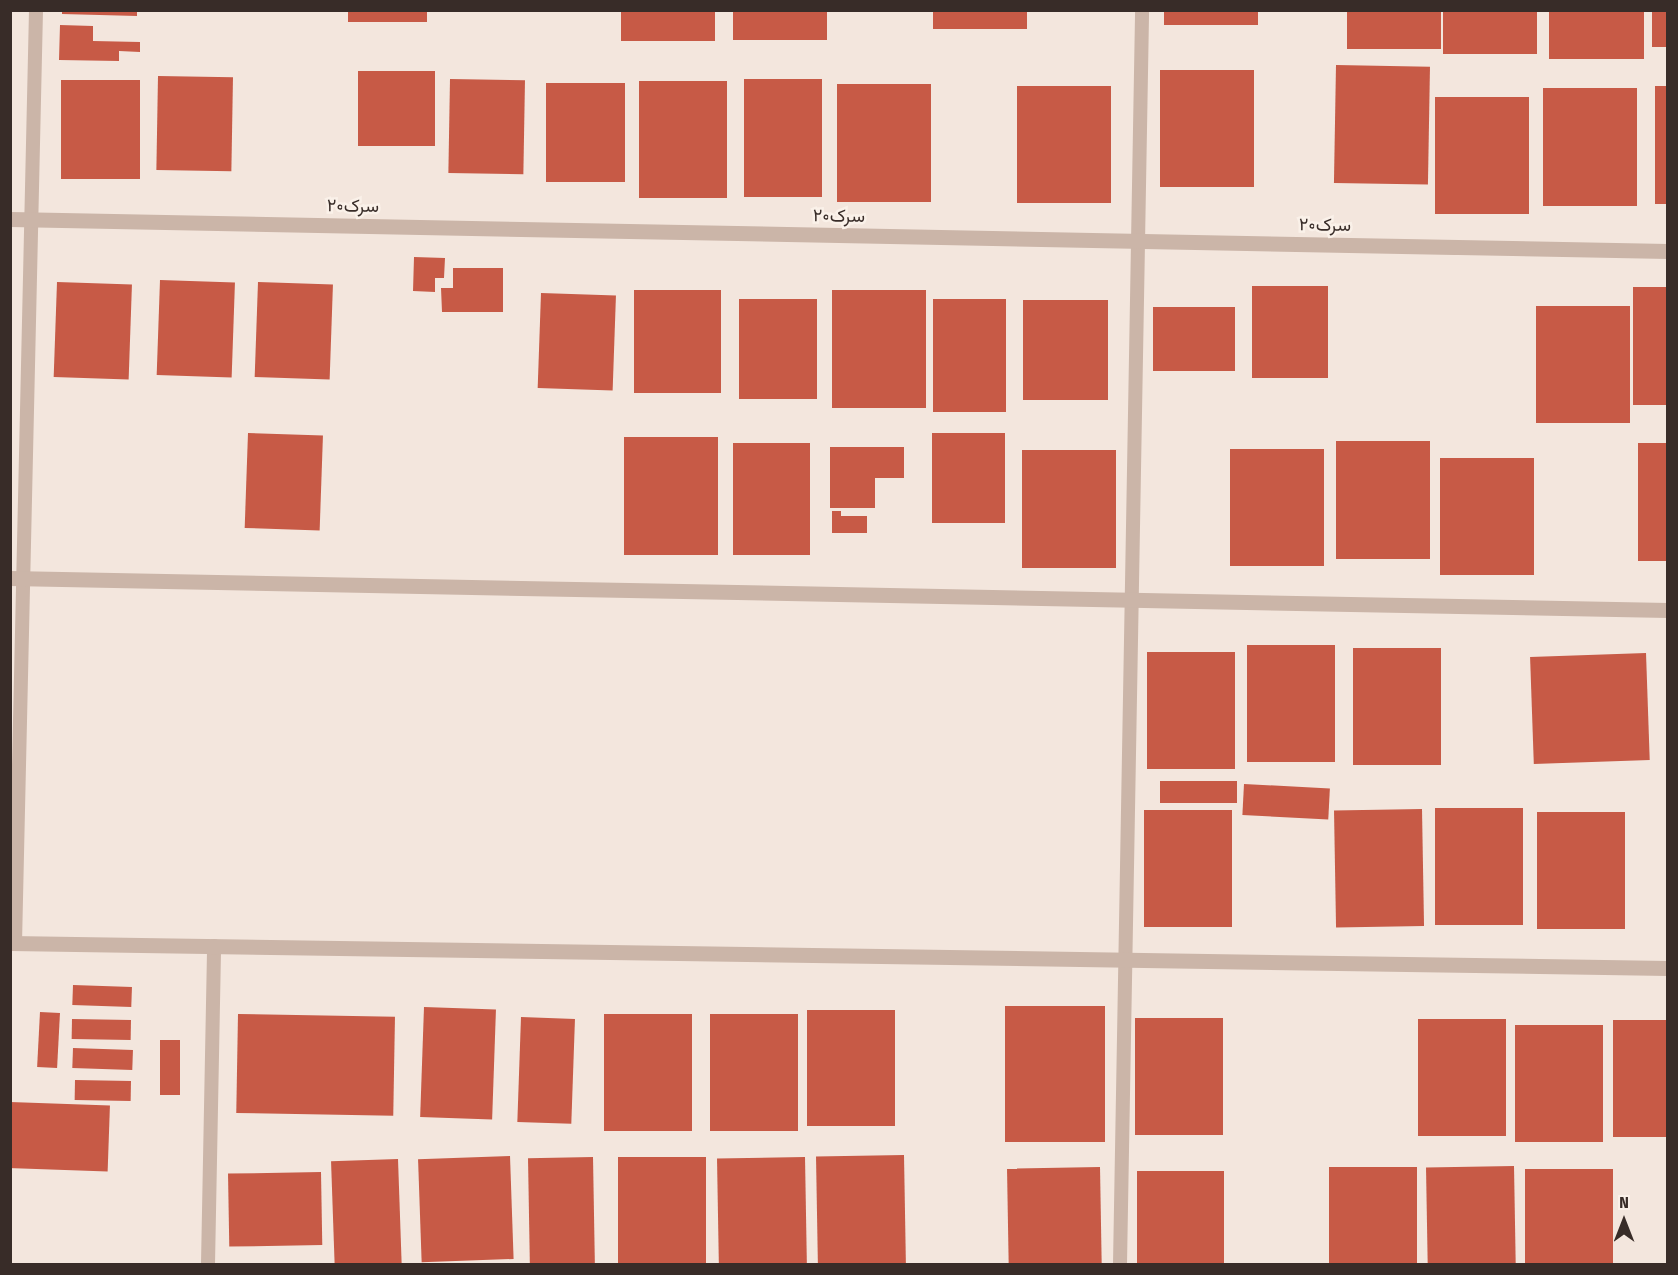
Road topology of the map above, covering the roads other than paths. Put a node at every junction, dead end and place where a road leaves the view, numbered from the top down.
1 (36, 10) edge
2 (1142, 10) edge
3 (10, 219) edge
4 (32, 220) junction
5 (1138, 241) junction
6 (1668, 251) edge
7 (17, 579) edge
8 (1132, 600) junction
9 (1668, 610) edge
10 (13, 943) edge
11 (214, 946) junction
12 (1126, 960) junction
13 (1668, 968) edge
14 (208, 1264) edge
15 (1120, 1264) edge

1 - 4 lane
2 - 5 lane
3 - 4 street, سرک۲۰
4 - 5 street, سرک۲۰
4 - 7 lane
5 - 6 street, سرک۲۰
5 - 8 lane
7 - 8 street
7 - 10 lane
8 - 9 street
8 - 12 lane
10 - 11 street
11 - 12 street
11 - 14 lane
12 - 13 street
12 - 15 lane

